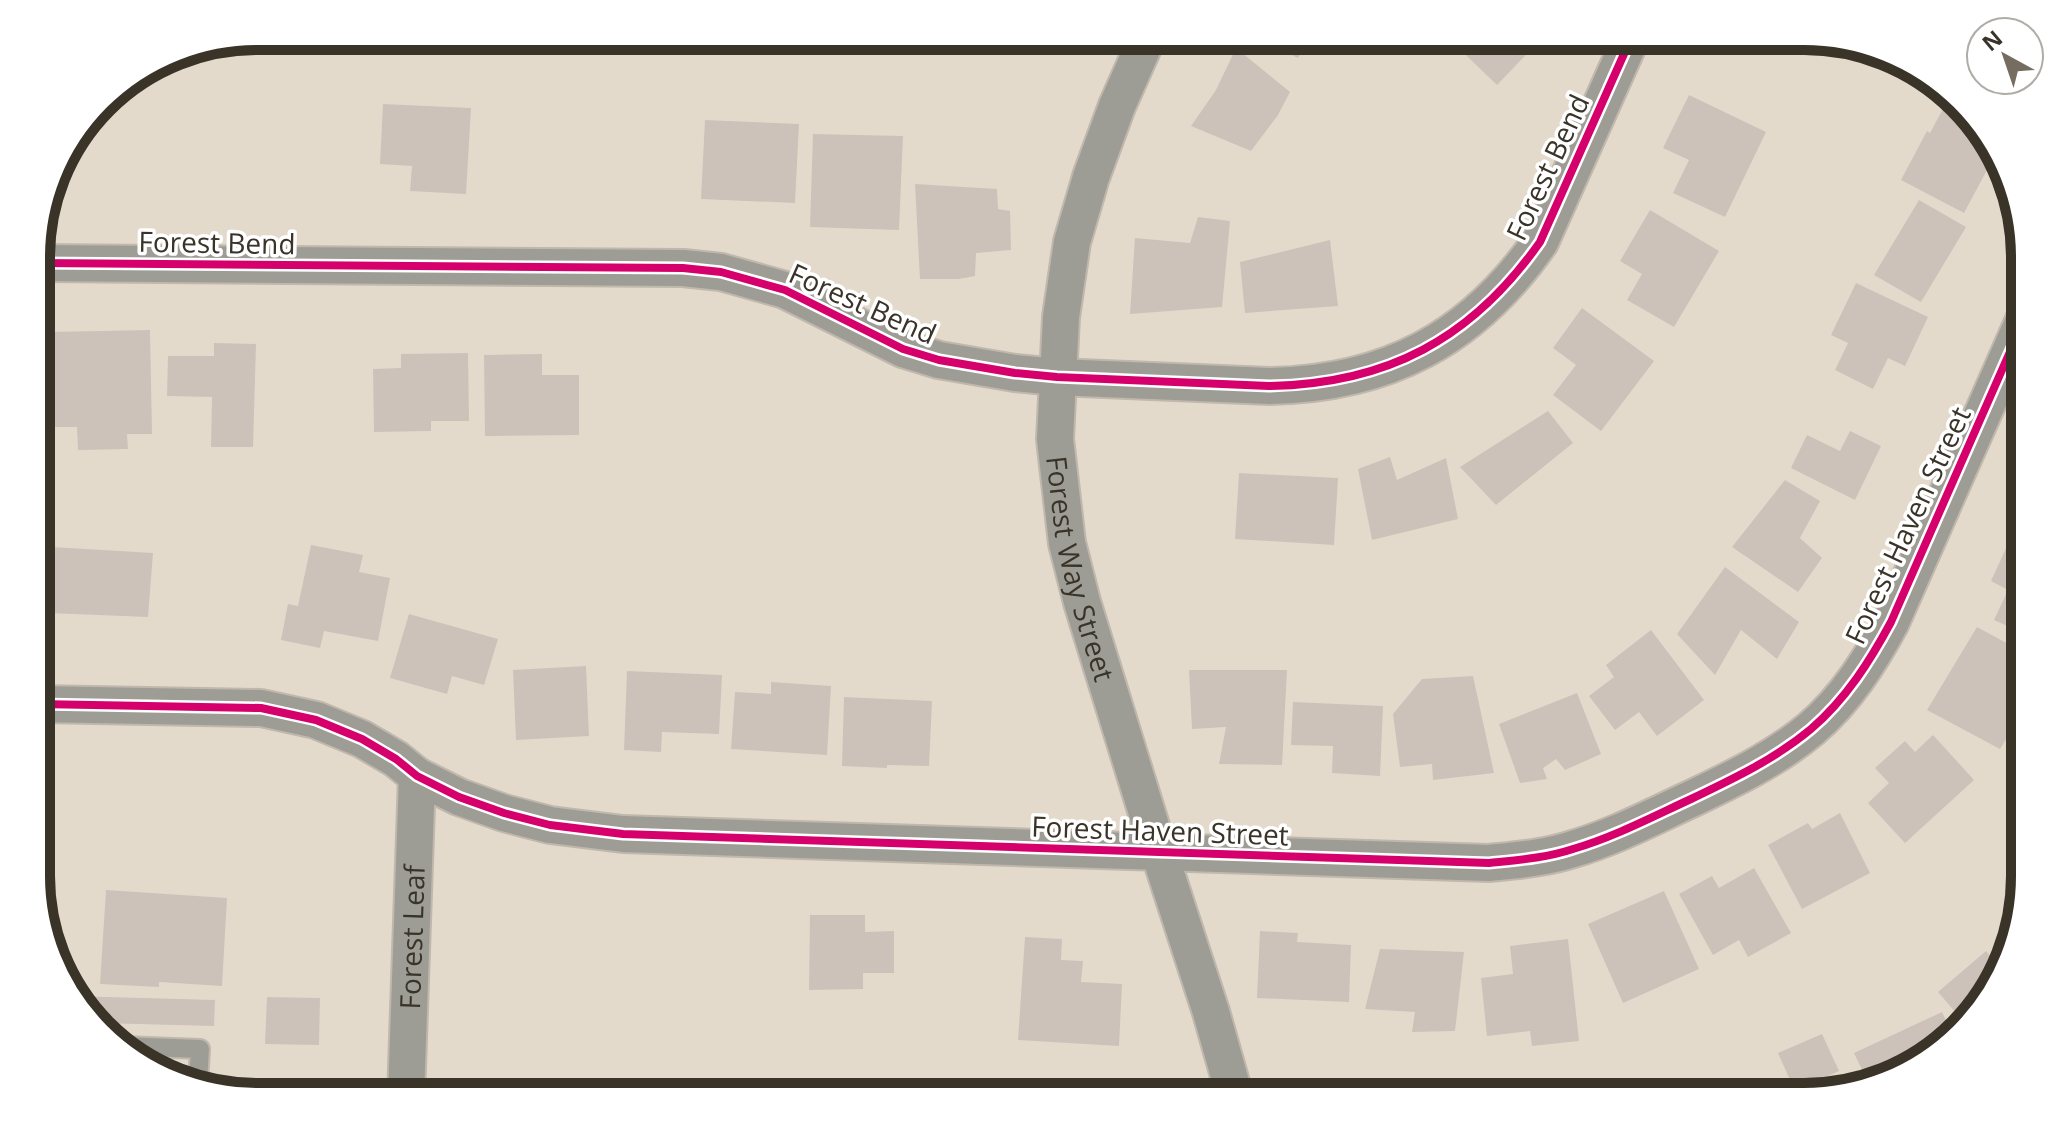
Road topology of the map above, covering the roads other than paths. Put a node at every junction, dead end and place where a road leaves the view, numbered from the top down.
1 (1142, 50) edge
2 (1626, 50) edge
3 (50, 263) edge
4 (2011, 350) edge
5 (1057, 377) junction
6 (50, 704) edge
7 (417, 776) junction
8 (1159, 852) junction
9 (140, 1047) edge
10 (198, 1075) edge
11 (406, 1083) edge
12 (1231, 1083) edge

1 - 5 street, Forest Way Street
2 - 5 street, Forest Bend
3 - 5 street, Forest Bend
4 - 8 street, Forest Haven Street
5 - 8 street, Forest Way Street
6 - 7 street, Forest Haven Street
7 - 8 street, Forest Haven Street
7 - 11 street, Forest Leaf
8 - 12 street, Forest Way Street
9 - 10 lane

